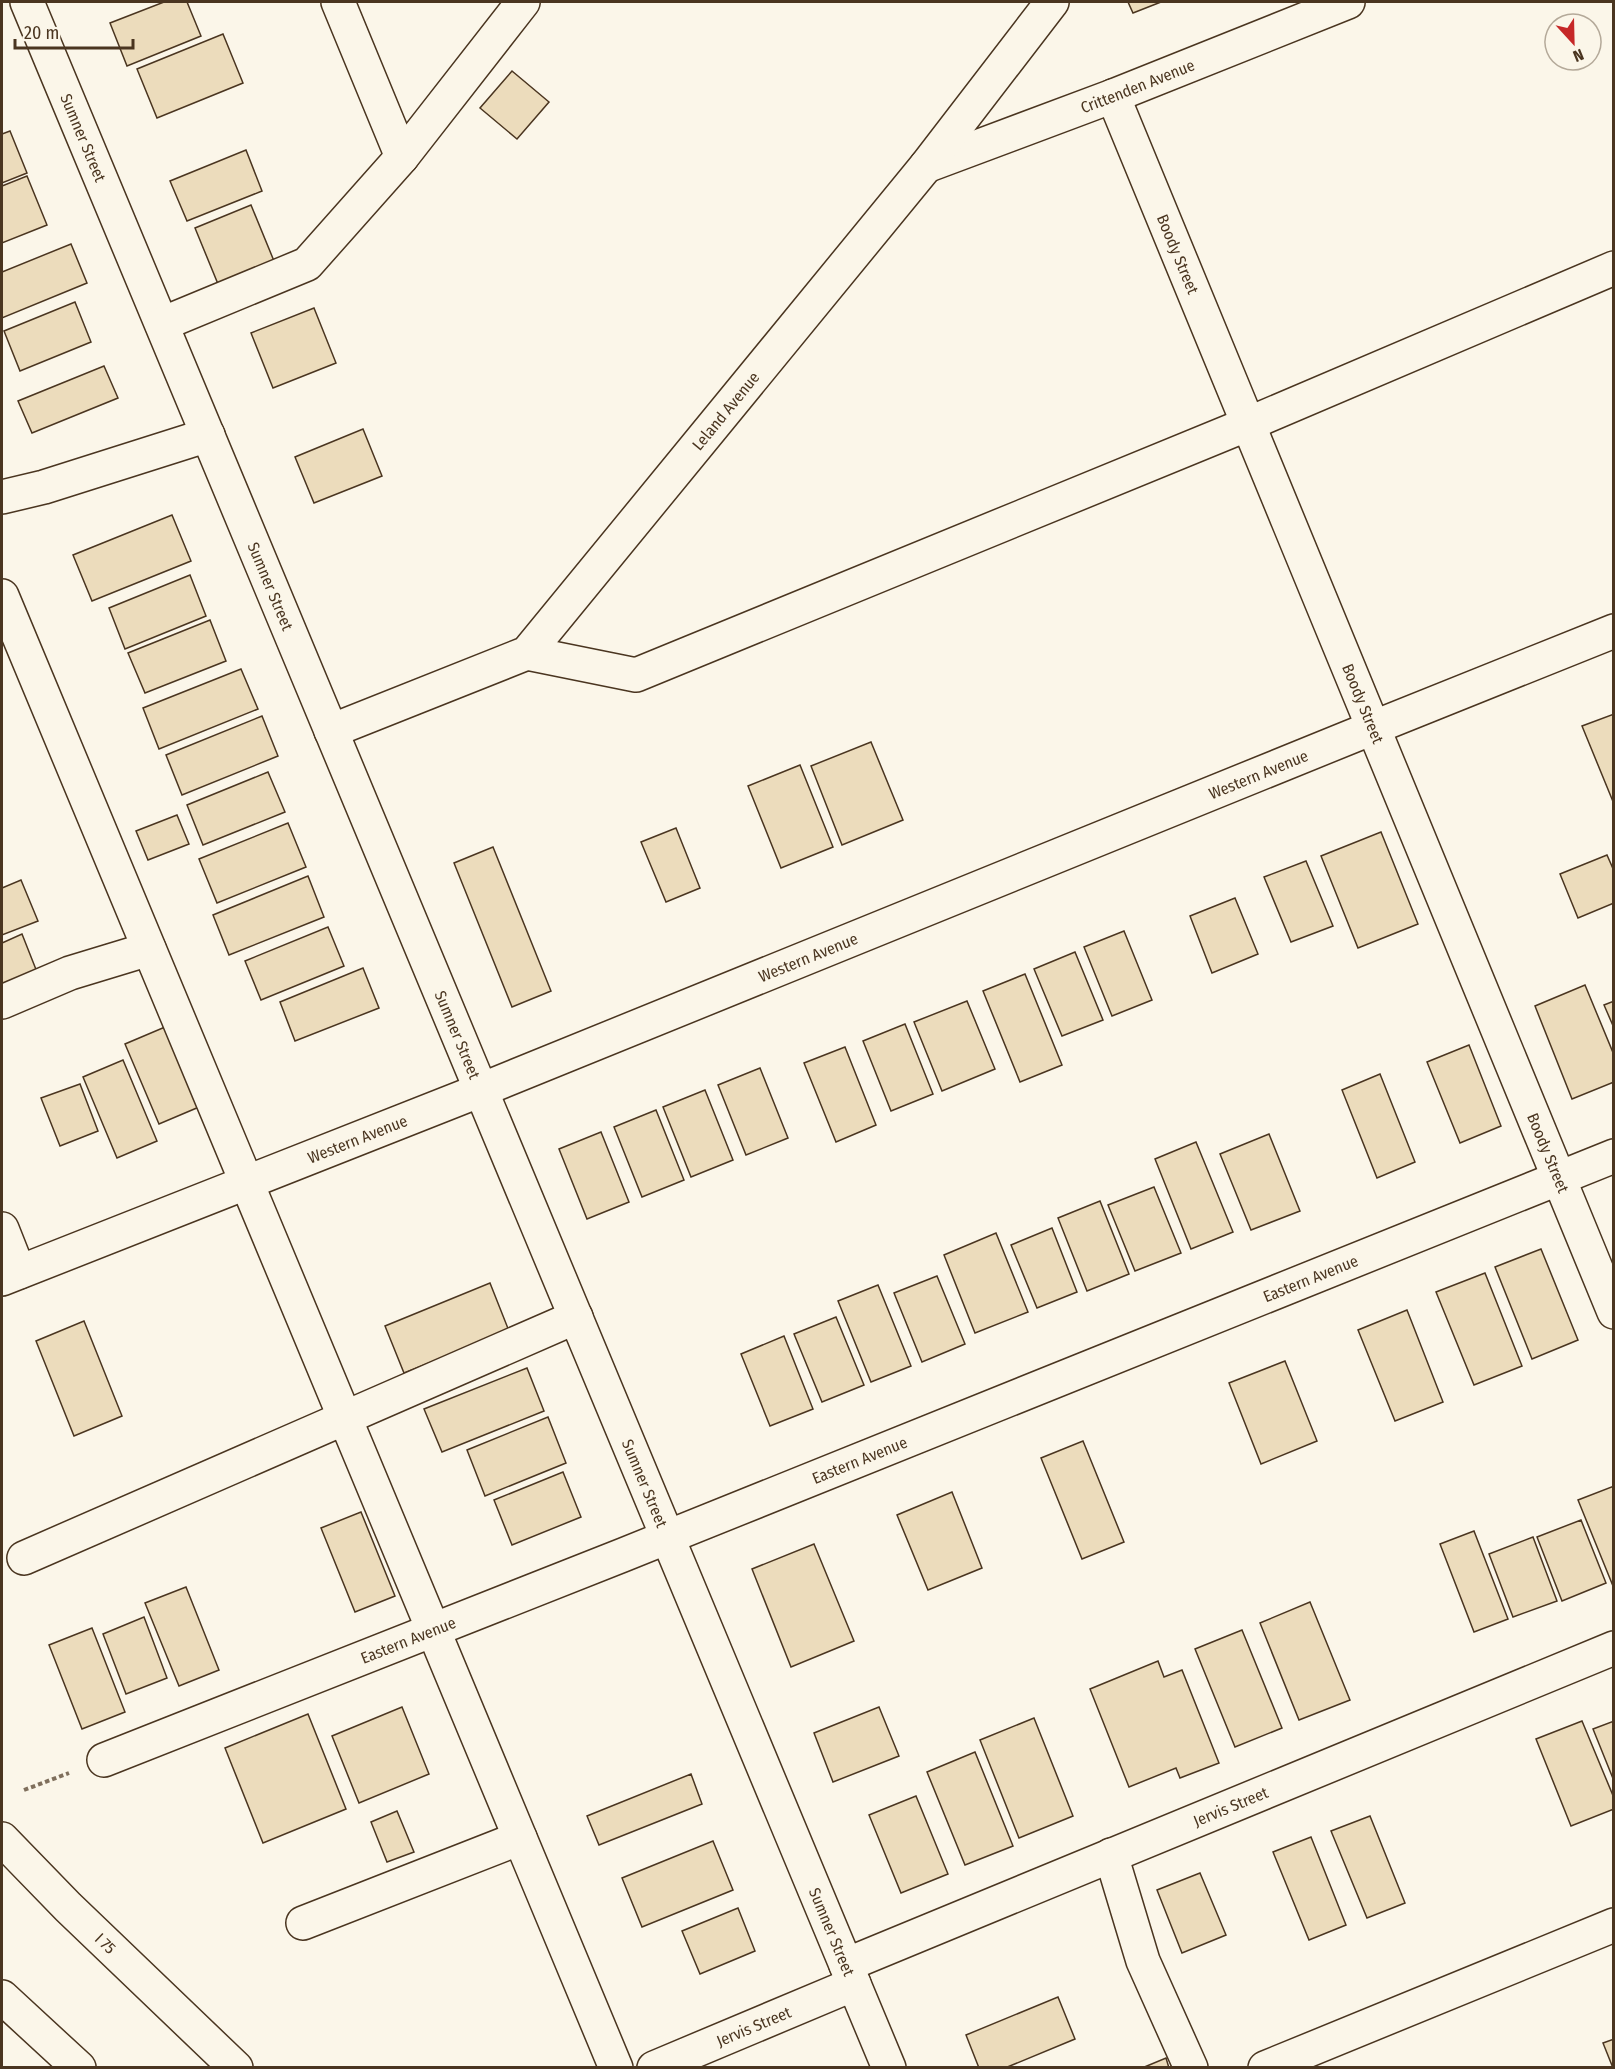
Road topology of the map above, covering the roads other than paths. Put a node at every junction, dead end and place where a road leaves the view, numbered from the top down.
1 (27, 2) edge
2 (338, 2) edge
3 (523, 2) edge
4 (1052, 2) edge
5 (1348, 2) edge
6 (1113, 96) junction
7 (402, 157) junction
8 (926, 166) junction
9 (1614, 268) edge
10 (162, 324) junction
11 (1248, 424) junction
12 (208, 435) junction
13 (2, 497) edge
14 (2, 596) edge
15 (1614, 631) edge
16 (527, 653) junction
17 (1373, 727) junction
18 (331, 731) junction
19 (149, 949) junction
20 (2, 1002) edge
21 (481, 1090) junction
22 (1614, 1156) edge
23 (1558, 1178) junction
24 (246, 1182) junction
25 (2, 1229) edge
26 (10, 1276) edge
27 (1614, 1312) edge
28 (576, 1317) junction
29 (345, 1418) junction
30 (668, 1537) junction
31 (24, 1558) dead end
32 (433, 1629) junction
33 (1614, 1647) edge
34 (104, 1760) road end
35 (520, 1838) junction
36 (2, 1839) edge
37 (1111, 1855) junction
38 (303, 1923) dead end
39 (1614, 1925) edge
40 (850, 1974) junction
41 (2, 1997) edge
42 (79, 2067) edge
43 (236, 2067) edge
44 (616, 2067) edge
45 (654, 2067) edge
46 (889, 2067) edge
47 (1191, 2067) edge
48 (1265, 2067) edge

1 - 10 main road, Sumner Street
2 - 7 main road
3 - 7 main road
4 - 8 main road, Leland Avenue
5 - 6 main road, Crittenden Avenue
6 - 8 main road, Crittenden Avenue
6 - 11 main road, Boody Street
7 - 10 main road
8 - 16 main road, Leland Avenue
9 - 11 main road
10 - 12 main road, Sumner Street
11 - 16 main road
11 - 17 main road, Boody Street
12 - 13 main road
12 - 18 main road, Sumner Street
14 - 19 main road
15 - 17 main road, Western Avenue
16 - 18 main road, Leland Avenue
17 - 21 main road, Western Avenue
17 - 23 main road, Boody Street
18 - 21 main road, Sumner Street
19 - 20 main road
19 - 24 main road
21 - 24 main road, Western Avenue
21 - 28 main road, Sumner Street
22 - 23 main road, Eastern Avenue
23 - 27 main road, Boody Street
23 - 30 main road, Eastern Avenue
24 - 26 main road, Western Avenue
24 - 29 main road
25 - 26 main road
28 - 29 main road
28 - 30 main road, Sumner Street
29 - 31 main road
29 - 32 main road
30 - 32 main road, Eastern Avenue
30 - 40 main road, Sumner Street
32 - 34 main road, Eastern Avenue
32 - 35 main road
33 - 37 main road, Jervis Street
35 - 38 main road
35 - 44 main road
36 - 43 main road, I 75 / I 75
37 - 40 main road, Jervis Street
37 - 47 main road
39 - 48 main road
40 - 45 main road, Jervis Street
40 - 46 main road, Sumner Street
41 - 42 main road

